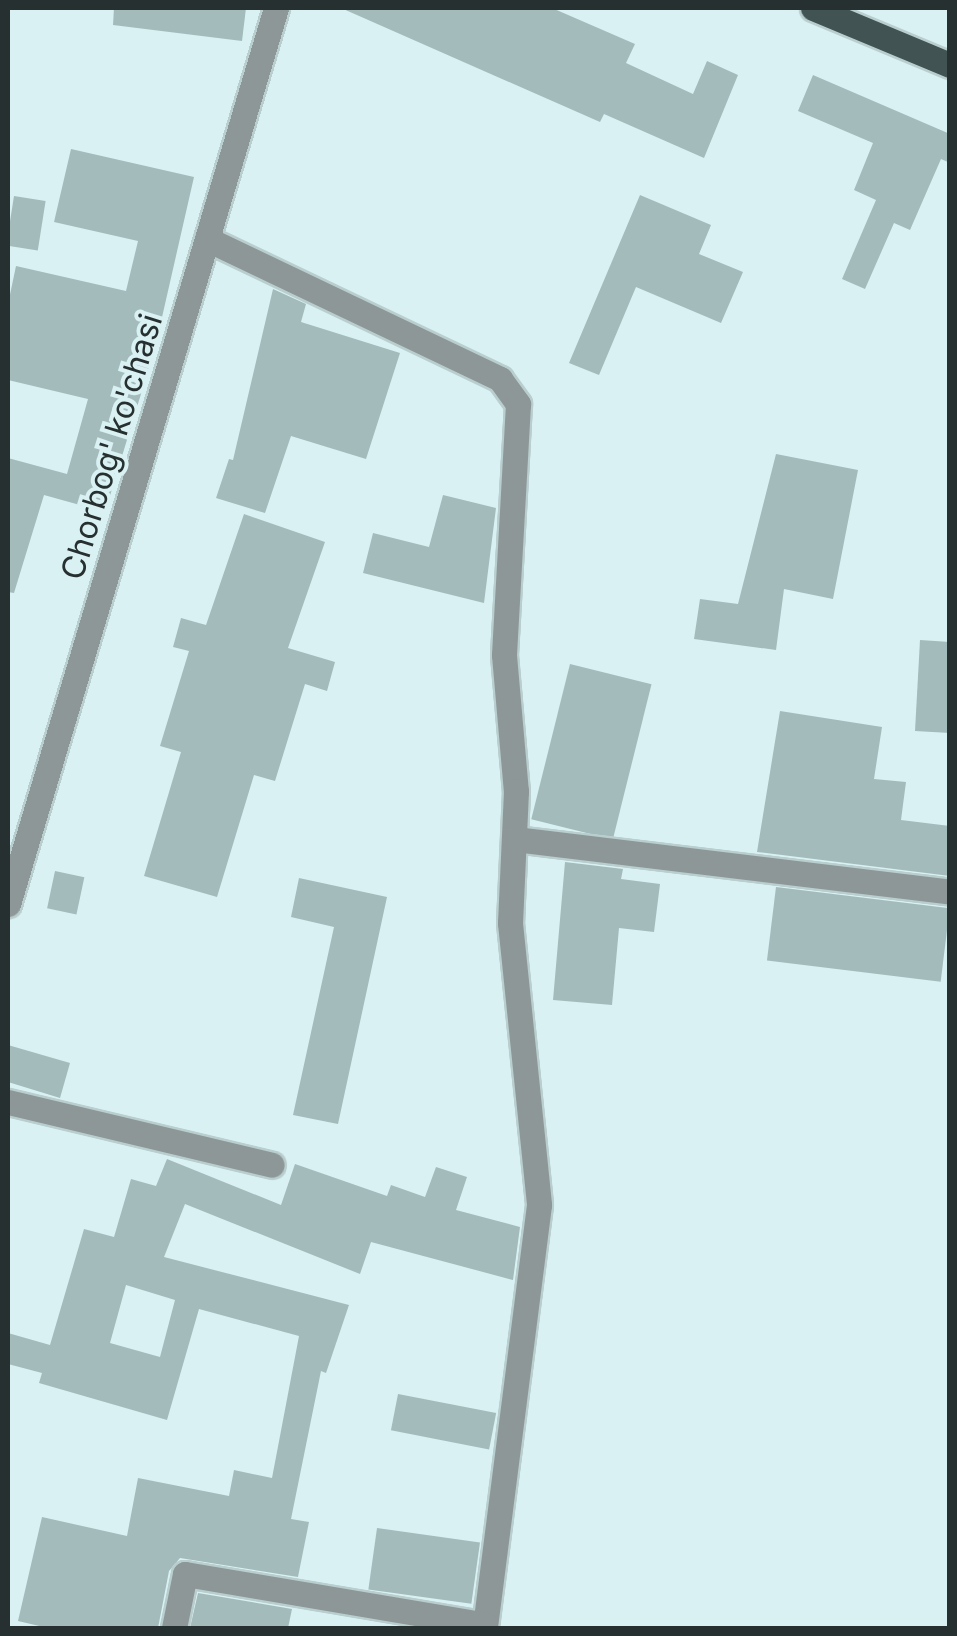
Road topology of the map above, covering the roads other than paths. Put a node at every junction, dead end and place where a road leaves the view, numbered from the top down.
1 (276, 8) edge
2 (814, 8) edge
3 (950, 65) edge
4 (208, 239) junction
5 (515, 839) junction
6 (950, 892) edge
7 (8, 904) edge
8 (8, 1102) edge
9 (272, 1165) dead end
10 (485, 1627) edge
11 (174, 1628) edge

1 - 4 street, Сhorbog' ko'chasi
2 - 3 main road
4 - 5 street
4 - 7 street, Сhorbog' ko'chasi
5 - 6 street
5 - 10 street
8 - 9 street
10 - 11 street

